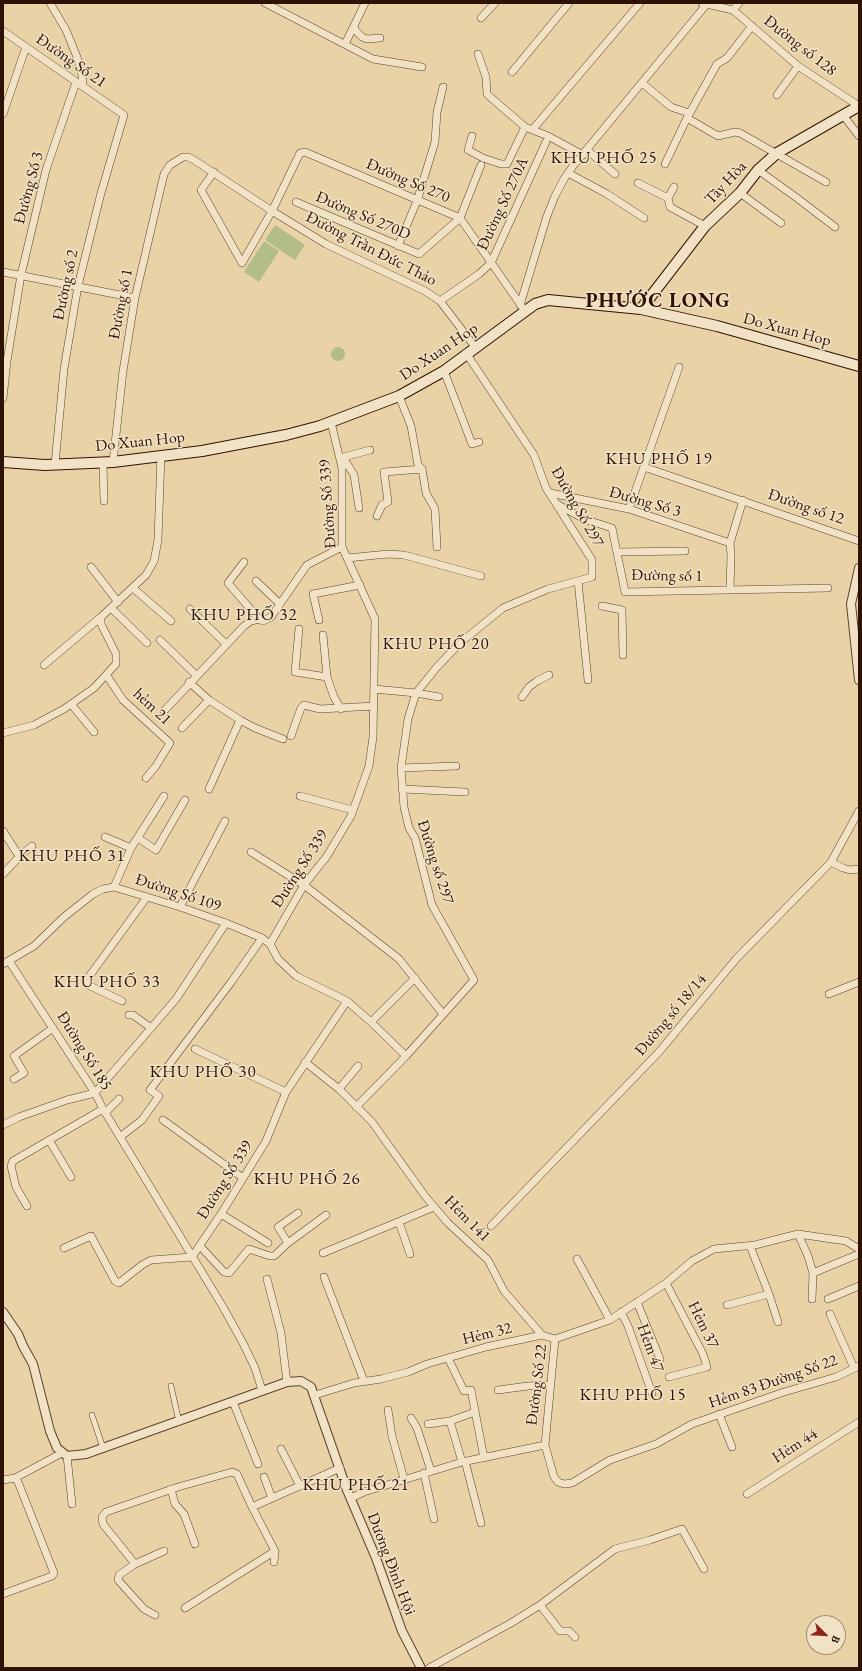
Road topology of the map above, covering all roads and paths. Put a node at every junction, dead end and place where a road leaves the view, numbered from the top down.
1 (50, 3) edge
2 (265, 3) edge
3 (365, 3) edge
4 (495, 3) edge
5 (569, 3) edge
6 (640, 3) edge
7 (739, 3) edge
8 (704, 4) edge
9 (732, 10) junction
10 (481, 18) dead end
11 (354, 26) junction
12 (752, 26) junction
13 (3, 31) edge
14 (380, 38) dead end
15 (345, 44) junction
16 (26, 47) junction
17 (478, 54) dead end
18 (798, 66) junction
19 (422, 67) dead end
20 (512, 72) dead end
21 (76, 82) junction
22 (642, 83) junction
23 (83, 86) junction
24 (443, 87) dead end
25 (777, 95) dead end
26 (859, 106) edge
27 (3, 114) edge
28 (124, 115) joint
29 (843, 115) junction
30 (688, 116) junction
31 (525, 127) junction
32 (533, 129) junction
33 (472, 136) dead end
34 (859, 136) edge
35 (546, 142) dead end
36 (585, 152) junction
37 (777, 153) junction
38 (179, 159) joint
39 (666, 164) dead end
40 (481, 165) dead end
41 (758, 170) junction
42 (214, 172) junction
43 (568, 173) junction
44 (615, 174) dead end
45 (826, 182) dead end
46 (638, 183) dead end
47 (674, 187) dead end
48 (740, 192) junction
49 (668, 198) junction
50 (416, 201) junction
51 (296, 202) dead end
52 (272, 211) junction
53 (460, 218) junction
54 (644, 218) dead end
55 (781, 223) dead end
56 (705, 226) junction
57 (835, 227) dead end
58 (398, 246) junction
59 (491, 263) junction
60 (3, 272) edge
61 (21, 275) junction
62 (78, 286) junction
63 (135, 298) junction
64 (440, 301) junction
65 (523, 308) junction
66 (641, 310) junction
67 (471, 350) junction
68 (679, 366) dead end
69 (859, 366) edge
70 (444, 370) junction
71 (399, 396) junction
72 (3, 398) edge
73 (331, 422) junction
74 (479, 442) dead end
75 (370, 450) dead end
76 (161, 455) junction
77 (341, 458) junction
78 (3, 462) edge
79 (108, 462) junction
80 (55, 464) junction
81 (644, 467) junction
82 (422, 469) junction
83 (550, 493) junction
84 (743, 500) junction
85 (104, 501) dead end
86 (557, 504) junction
87 (359, 508) dead end
88 (629, 509) junction
89 (377, 516) dead end
90 (859, 541) edge
91 (730, 543) junction
92 (342, 547) junction
93 (437, 547) dead end
94 (685, 550) dead end
95 (617, 552) junction
96 (347, 558) junction
97 (244, 562) dead end
98 (91, 567) dead end
99 (859, 568) edge
100 (481, 576) dead end
101 (256, 581) dead end
102 (578, 581) junction
103 (360, 585) junction
104 (133, 588) junction
105 (828, 588) dead end
106 (730, 590) junction
107 (118, 602) junction
108 (280, 604) junction
109 (602, 606) dead end
110 (110, 608) junction
111 (190, 610) dead end
112 (101, 617) junction
113 (259, 620) junction
114 (318, 620) dead end
115 (171, 621) dead end
116 (299, 629) dead end
117 (323, 635) dead end
118 (160, 640) dead end
119 (148, 643) dead end
120 (226, 644) junction
121 (623, 655) dead end
122 (44, 665) dead end
123 (196, 675) junction
124 (107, 676) junction
125 (549, 676) dead end
126 (327, 678) junction
127 (588, 680) dead end
128 (859, 680) edge
129 (189, 682) junction
130 (374, 689) junction
131 (416, 693) junction
132 (439, 696) dead end
133 (522, 697) dead end
134 (209, 700) junction
135 (71, 704) junction
136 (374, 706) junction
137 (341, 709) junction
138 (164, 711) dead end
139 (240, 720) junction
140 (182, 728) dead end
141 (94, 732) dead end
142 (3, 733) edge
143 (291, 736) dead end
144 (283, 739) dead end
145 (456, 766) dead end
146 (400, 768) junction
147 (146, 778) dead end
148 (209, 789) dead end
149 (402, 789) junction
150 (465, 792) dead end
151 (164, 796) dead end
152 (300, 796) dead end
153 (186, 800) dead end
154 (353, 810) junction
155 (859, 811) edge
156 (224, 821) dead end
157 (3, 831) edge
158 (105, 837) dead end
159 (138, 838) junction
160 (32, 846) dead end
161 (131, 848) junction
162 (251, 852) dead end
163 (22, 854) junction
164 (831, 862) junction
165 (859, 870) edge
166 (3, 874) edge
167 (304, 885) junction
168 (114, 887) junction
169 (147, 897) junction
170 (180, 907) junction
171 (226, 924) junction
172 (262, 938) junction
173 (270, 944) junction
174 (6, 962) edge
175 (414, 978) junction
176 (859, 982) edge
177 (828, 994) dead end
178 (122, 1001) dead end
179 (347, 1002) junction
180 (443, 1014) junction
181 (129, 1015) dead end
182 (371, 1022) junction
183 (53, 1028) junction
184 (151, 1028) junction
185 (195, 1049) dead end
186 (406, 1056) junction
187 (305, 1062) junction
188 (358, 1066) dead end
189 (14, 1079) dead end
190 (339, 1089) junction
191 (286, 1092) junction
192 (95, 1093) junction
193 (119, 1100) dead end
194 (356, 1107) junction
195 (104, 1111) junction
196 (163, 1120) dead end
197 (3, 1125) edge
198 (120, 1137) junction
199 (49, 1140) junction
200 (71, 1177) dead end
201 (243, 1178) junction
202 (27, 1206) dead end
203 (434, 1207) junction
204 (221, 1214) junction
205 (298, 1214) dead end
206 (326, 1214) dead end
207 (399, 1222) junction
208 (490, 1226) dead end
209 (798, 1234) junction
210 (268, 1243) dead end
211 (288, 1243) junction
212 (200, 1246) junction
213 (750, 1246) junction
214 (64, 1248) dead end
215 (859, 1249) edge
216 (322, 1253) dead end
217 (410, 1254) dead end
218 (859, 1254) edge
219 (192, 1257) junction
220 (577, 1260) dead end
221 (813, 1273) junction
222 (324, 1277) dead end
223 (267, 1279) dead end
224 (666, 1283) junction
225 (859, 1286) edge
226 (769, 1294) junction
227 (812, 1299) dead end
228 (828, 1299) dead end
229 (637, 1302) junction
230 (727, 1305) dead end
231 (3, 1312) edge
232 (621, 1312) junction
233 (830, 1314) dead end
234 (610, 1320) junction
235 (778, 1322) dead end
236 (542, 1335) junction
237 (555, 1339) junction
238 (448, 1358) junction
239 (660, 1359) dead end
240 (857, 1367) edge
241 (669, 1377) dead end
242 (287, 1382) junction
243 (364, 1382) junction
244 (551, 1385) junction
245 (171, 1386) dead end
246 (262, 1390) junction
247 (498, 1390) dead end
248 (652, 1393) dead end
249 (315, 1395) junction
250 (233, 1402) junction
251 (388, 1410) dead end
252 (475, 1412) junction
253 (719, 1414) junction
254 (92, 1415) dead end
255 (411, 1418) dead end
256 (450, 1420) junction
257 (179, 1422) junction
258 (859, 1422) edge
259 (428, 1424) dead end
260 (545, 1445) junction
261 (732, 1446) dead end
262 (103, 1448) junction
263 (281, 1449) dead end
264 (64, 1454) junction
265 (484, 1458) junction
266 (464, 1462) junction
267 (258, 1464) dead end
268 (340, 1468) junction
269 (427, 1472) junction
270 (264, 1477) dead end
271 (15, 1478) junction
272 (404, 1479) junction
273 (3, 1480) edge
274 (300, 1486) junction
275 (171, 1489) junction
276 (747, 1494) dead end
277 (272, 1498) junction
278 (351, 1498) junction
279 (72, 1504) dead end
280 (252, 1507) junction
281 (434, 1519) dead end
282 (481, 1523) dead end
283 (195, 1544) dead end
284 (164, 1551) dead end
285 (275, 1551) junction
286 (274, 1562) dead end
287 (135, 1564) junction
288 (704, 1569) dead end
289 (3, 1594) edge
290 (540, 1605) junction
291 (185, 1608) dead end
292 (155, 1615) dead end
293 (575, 1637) dead end
294 (421, 1668) edge
295 (429, 1668) edge

1 - 23 street
2 - 15 street
3 - 11 street
4 - 10 street
5 - 20 street
6 - 32 street
7 - 9 street
8 - 9 street, Đường số 128
8 - 22 street
9 - 12 street, Đường số 128
11 - 14 street
11 - 15 street
12 - 18 street, Đường số 128
12 - 30 street
13 - 16 street, Đường Số 21
15 - 19 street
16 - 21 street, Đường Số 21
16 - 27 street
17 - 31 street
18 - 25 street
18 - 26 street, Đường số 128
21 - 23 street, Đường Số 21
21 - 61 street, Đường Số 3
22 - 30 street
22 - 36 street
23 - 28 street, Đường Số 21
24 - 50 street
26 - 29 main road, Tây Hòa
28 - 62 street, Đường số 2
29 - 34 street
29 - 37 main road, Tây Hòa
30 - 37 street
30 - 39 street
31 - 32 street
31 - 33 street
32 - 36 street
35 - 59 street, Đường Số 270A
36 - 43 street
36 - 44 street
37 - 41 main road, Tây Hòa
37 - 45 street
38 - 42 street, Đường Trần Đức Thảo
38 - 63 street, Đường số 1
40 - 53 street
41 - 48 main road, Tây Hòa
41 - 57 street
42 - 52 street, Đường Trần Đức Thảo
42 - 52 street
43 - 54 street
43 - 65 street
46 - 49 street
47 - 49 street
48 - 55 street
48 - 56 main road, Tây Hòa
49 - 56 street
50 - 52 street, Đường Số 270
50 - 53 street, Đường Số 270
50 - 58 street
51 - 58 street, Đường Số 270D
52 - 64 street, Đường Trần Đức Thảo
53 - 58 street, Đường Số 270D
53 - 59 street, Đường Số 270
56 - 66 main road, Tây Hòa
59 - 64 street, Đường Số 270A
59 - 65 street, Đường Số 270
60 - 61 street
61 - 62 street
61 - 72 street, Đường Số 3
62 - 63 street
62 - 80 street, Đường số 2
63 - 79 street, Đường số 1
64 - 67 street, Đường Trần Đức Thảo
65 - 66 main road, Do Xuan Hop
65 - 67 main road, Do Xuan Hop
66 - 69 main road, Do Xuan Hop
67 - 70 main road, Do Xuan Hop
67 - 83 street, Đường Số 297
68 - 81 street
70 - 71 main road, Do Xuan Hop
70 - 74 street
71 - 73 main road, Do Xuan Hop
71 - 82 street
73 - 76 main road, Do Xuan Hop
73 - 77 street, Đường Số 339
75 - 77 street
76 - 79 main road, Do Xuan Hop
76 - 104 street
77 - 87 street
77 - 92 street, Đường Số 339
78 - 80 main road, Do Xuan Hop
79 - 80 main road, Do Xuan Hop
79 - 85 street, Đường số 1
81 - 84 street, Đường số 12
81 - 88 street
82 - 89 street
82 - 93 street
83 - 86 street, Đường Số 297
83 - 88 street, Đường Số 3
84 - 90 street, Đường số 12
84 - 91 street
86 - 95 street, Đường số 1
86 - 102 street, Đường Số 297
88 - 91 street, Đường Số 3
91 - 106 street
92 - 96 street, Đường Số 339
92 - 108 street
94 - 95 street
95 - 106 street, Đường số 1
96 - 100 street
96 - 103 street, Đường Số 339
97 - 113 street
98 - 107 street
99 - 128 street
101 - 108 street
102 - 127 street
102 - 131 street, Đường Số 297
103 - 114 street
103 - 130 street, Đường Số 339
104 - 107 street
104 - 115 street
105 - 106 street, Đường số 1
107 - 110 street
108 - 113 street
109 - 121 street
110 - 112 street
110 - 119 street
111 - 120 street
112 - 122 street
112 - 124 street
113 - 120 street
116 - 126 street
117 - 126 street
118 - 123 street
120 - 123 street
123 - 129 street
124 - 135 street
124 - 147 street, hẻm 21
125 - 133 street
126 - 137 street
129 - 134 street
129 - 138 street
130 - 131 street
130 - 136 street, Đường Số 339
131 - 132 street
131 - 146 street, Đường số 297
134 - 139 street
134 - 140 street
135 - 141 street
135 - 142 street
136 - 137 street
136 - 154 street, Đường Số 339
137 - 143 street
139 - 144 street
139 - 148 street
145 - 146 street
146 - 149 street, Đường số 297
149 - 150 street
149 - 180 street, Đường số 297
151 - 159 street
152 - 154 street
153 - 159 street
154 - 167 street, Đường Số 339
155 - 164 street, Đường số 18/14
156 - 170 street
157 - 163 street
158 - 161 street
159 - 161 street
160 - 163 street
161 - 168 street
162 - 167 street
163 - 166 street
164 - 165 street
164 - 208 street, Đường số 18/14
167 - 173 street, Đường Số 339
167 - 175 street
168 - 169 street, Đường Số 109
168 - 174 street, Đường Số 109
169 - 170 street, Đường Số 109
169 - 178 street
170 - 171 street, Đường Số 109
171 - 172 street, Đường Số 109
171 - 184 street
172 - 173 street, Đường Số 109
172 - 198 street
173 - 179 street
174 - 183 street, Đường Số 185
175 - 180 street
175 - 182 street
176 - 177 street
179 - 182 street
179 - 187 street, Đường Số 339
180 - 186 street, Đường số 297
181 - 184 street
182 - 186 street
183 - 189 street
183 - 192 street, Đường Số 185
184 - 192 street
185 - 191 street
186 - 194 street, Đường số 297
187 - 190 street, Hẻm 141
187 - 191 street, Đường Số 339
188 - 190 street
190 - 194 street, Hẻm 141
191 - 201 street, Đường Số 339
192 - 195 street, Đường Số 185
192 - 197 street
193 - 195 street
194 - 203 street, Hẻm 141
195 - 198 street, Đường Số 185
195 - 199 street
196 - 201 street
198 - 219 street, Đường Số 185
199 - 200 street
199 - 202 street
201 - 204 street, Đường Số 339
203 - 207 street
203 - 236 street, Hẻm 141
204 - 210 street
204 - 212 street, Đường Số 339
205 - 211 street
206 - 211 street
207 - 216 street
207 - 217 street
209 - 213 street, Đường Số 22
209 - 215 street, Đường Số 22
209 - 221 street
211 - 212 street
212 - 219 street, Đường Số 339
213 - 224 street, Đường Số 22
213 - 226 street
214 - 219 street
218 - 221 street
219 - 246 street, Đường Số 185
220 - 234 street
221 - 227 street
222 - 243 street
223 - 242 street
224 - 229 street, Đường Số 22
224 - 241 street, Hẻm 37
225 - 228 street
226 - 230 street
226 - 235 street
229 - 232 street, Đường Số 22
229 - 239 street
231 - 264 street
232 - 234 street, Đường Số 22
232 - 248 street, Hẻm 47
233 - 240 street
234 - 237 street, Đường Số 22
236 - 237 street, Hẻm 32
236 - 238 street, Hẻm 32
237 - 244 street, Đường Số 22
238 - 243 street, Hẻm 32
238 - 252 street
240 - 253 street, Hẻm 83 Đường Số 22
242 - 246 street, Dương Đình Hội
242 - 249 street, Dương Đình Hội
243 - 249 street, Hẻm 32
244 - 247 street
244 - 260 street, Đường Số 22
245 - 257 street
246 - 250 street, Dương Đình Hội
249 - 268 street, Dương Đình Hội
250 - 257 street, Dương Đình Hội
250 - 267 street
251 - 272 street
252 - 256 street
252 - 265 street
253 - 260 street, Hẻm 83 Đường Số 22
253 - 261 street
254 - 262 street
255 - 269 street
256 - 259 street
256 - 266 street
257 - 262 street, Dương Đình Hội
258 - 276 street, Hẻm 44
260 - 265 street, Đường Số 22
262 - 264 street, Dương Đình Hội
263 - 274 street
264 - 271 street
264 - 279 street
265 - 266 street, Đường Số 22
266 - 269 street, Đường Số 22
266 - 282 street
268 - 274 street
268 - 278 street, Dương Đình Hội
269 - 272 street, Đường Số 22
269 - 281 street
270 - 277 street
271 - 273 street
271 - 289 street
272 - 278 street, Đường Số 22
274 - 277 street
275 - 280 street
275 - 283 street
275 - 287 street
277 - 280 street
278 - 294 street, Dương Đình Hội
280 - 285 street
284 - 287 street
285 - 286 street
285 - 291 street
287 - 292 street
288 - 290 street
290 - 293 street
290 - 295 street

